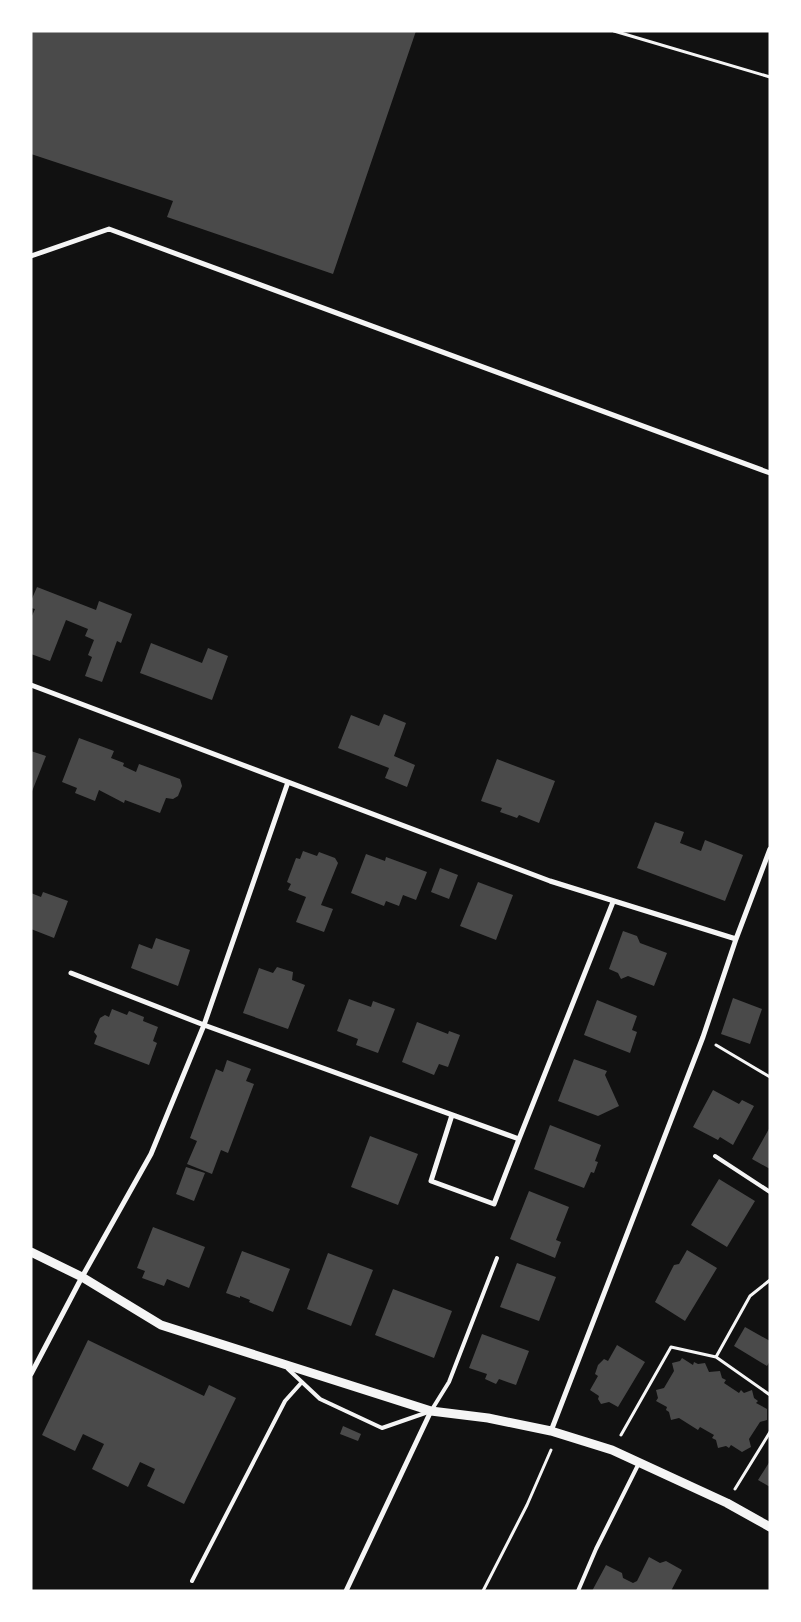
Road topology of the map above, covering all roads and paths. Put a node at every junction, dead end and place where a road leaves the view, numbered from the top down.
1 (614, 31) edge
2 (770, 77) edge
3 (31, 256) edge
4 (770, 473) edge
5 (31, 685) edge
6 (288, 782) junction
7 (770, 850) edge
8 (614, 902) junction
9 (736, 940) junction
10 (71, 973) dead end
11 (204, 1025) junction
12 (703, 1038) junction
13 (770, 1077) edge
14 (452, 1115) junction
15 (519, 1139) junction
16 (715, 1156) dead end
17 (770, 1192) edge
18 (31, 1252) edge
19 (497, 1258) dead end
20 (82, 1277) junction
21 (770, 1280) edge
22 (716, 1357) junction
23 (282, 1364) junction
24 (31, 1374) edge
25 (302, 1382) junction
26 (770, 1395) edge
27 (431, 1412) junction
28 (555, 1432) junction
29 (770, 1432) edge
30 (612, 1450) junction
31 (639, 1463) junction
32 (727, 1503) junction
33 (770, 1527) edge
34 (192, 1581) dead end
35 (346, 1591) edge
36 (483, 1591) edge
37 (578, 1591) edge

1 - 2 path
3 - 4 street
5 - 6 street
6 - 8 street
6 - 11 street
7 - 9 street
8 - 9 street
8 - 15 street
9 - 12 street
10 - 11 street
11 - 14 street
11 - 20 street
12 - 13 path
12 - 28 street
14 - 15 street
14 - 15 street
16 - 17 lane
18 - 20 street
19 - 27 lane
20 - 23 street
20 - 24 street
21 - 22 path
22 - 26 path
22 - 30 path
23 - 25 lane
23 - 27 street
25 - 27 lane
25 - 34 lane
27 - 28 street
27 - 35 street
28 - 30 street
28 - 36 path
29 - 32 path
30 - 31 street
31 - 32 street
31 - 37 lane
32 - 33 street

